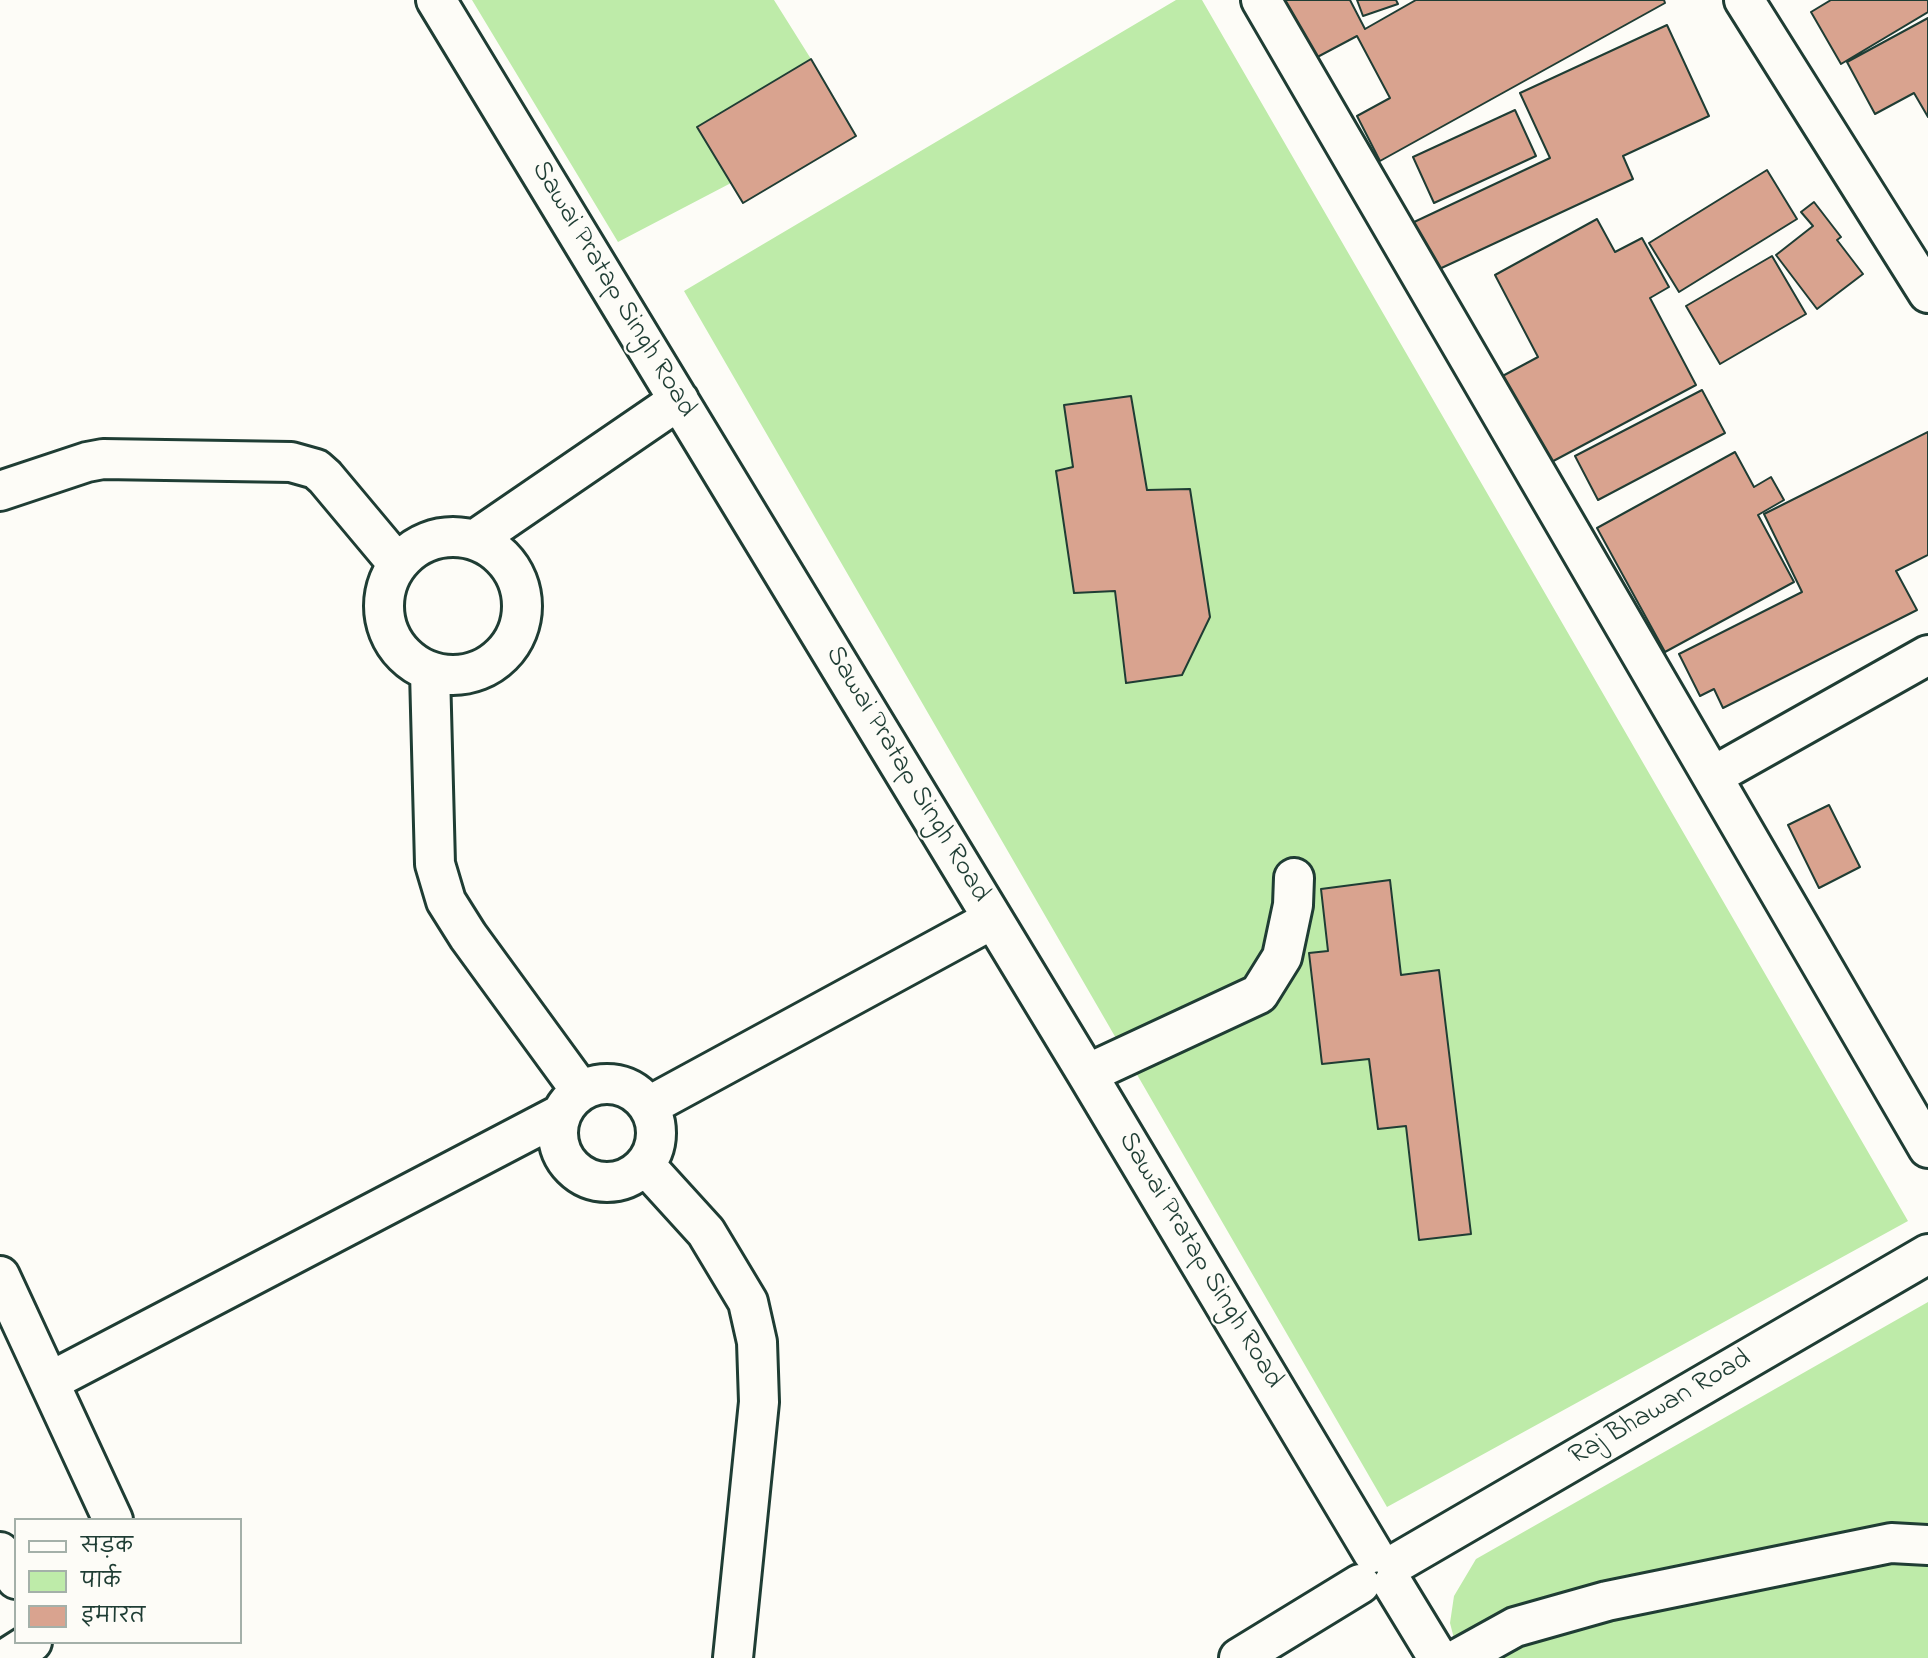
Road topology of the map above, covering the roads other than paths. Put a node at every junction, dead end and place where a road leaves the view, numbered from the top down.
1 (436, 0) edge
2 (1261, 0) edge
3 (1744, 0) edge
4 (1928, 293) edge
5 (679, 400) junction
6 (0, 491) edge
7 (476, 539) junction
8 (397, 563) junction
9 (1928, 655) edge
10 (430, 672) junction
11 (1713, 776) junction
12 (1294, 878) dead end
13 (993, 919) junction
14 (1087, 1074) junction
15 (571, 1103) junction
16 (649, 1106) junction
17 (1928, 1149) edge
18 (645, 1165) junction
19 (1928, 1254) edge
20 (0, 1276) edge
21 (49, 1381) junction
22 (112, 1518) edge
23 (1928, 1545) edge
24 (0, 1552) edge
25 (1380, 1571) junction
26 (14, 1576) edge
27 (29, 1644) edge
28 (7, 1658) edge
29 (733, 1658) edge
30 (1239, 1658) edge
31 (1438, 1658) edge
32 (1459, 1658) edge

1 - 5 street, Sawai Pratap Singh Road
2 - 11 street
3 - 4 street
5 - 7 street
5 - 13 street, Sawai Pratap Singh Road
6 - 8 street
7 - 8 street
7 - 10 street
8 - 10 street
9 - 11 street
10 - 15 street
11 - 17 street
12 - 14 street
13 - 14 street, Sawai Pratap Singh Road
13 - 16 street
14 - 25 street, Sawai Pratap Singh Road
15 - 16 street
15 - 18 street
15 - 21 street
16 - 18 street
18 - 29 street
19 - 25 street, Raj Bhawan Road
20 - 21 street
21 - 22 street
23 - 32 street
24 - 26 street
25 - 30 street, Raj Bhawan Road
25 - 31 street, Sawai Pratap Singh Road
27 - 28 street

